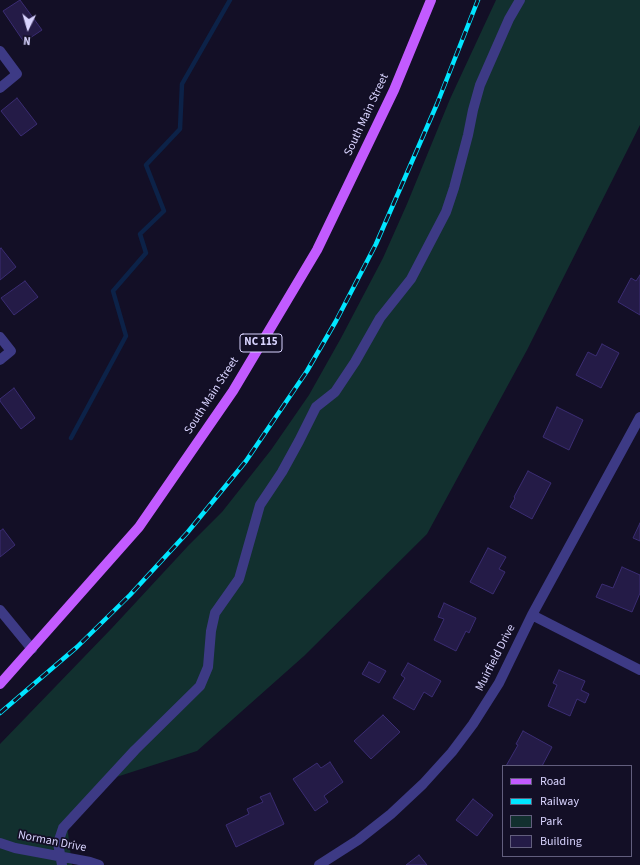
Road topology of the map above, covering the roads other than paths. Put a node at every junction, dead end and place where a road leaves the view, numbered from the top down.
1 (431, 0) edge
2 (520, 0) edge
3 (0, 51) edge
4 (0, 88) edge
5 (0, 337) edge
6 (0, 360) edge
7 (640, 417) edge
8 (0, 610) edge
9 (532, 615) junction
10 (32, 649) junction
11 (640, 670) edge
12 (0, 684) edge
13 (0, 844) edge
14 (61, 861) edge
15 (99, 865) edge
16 (319, 865) edge

1 - 10 main road, South Main Street / NC 115
2 - 14 street
3 - 4 street
5 - 6 street
7 - 9 street, Muirfield Drive
8 - 10 street
9 - 11 street
9 - 16 street, Muirfield Drive
10 - 12 main road, South Main Street / NC 115
13 - 14 street, Norman Drive
14 - 15 street, Norman Drive

